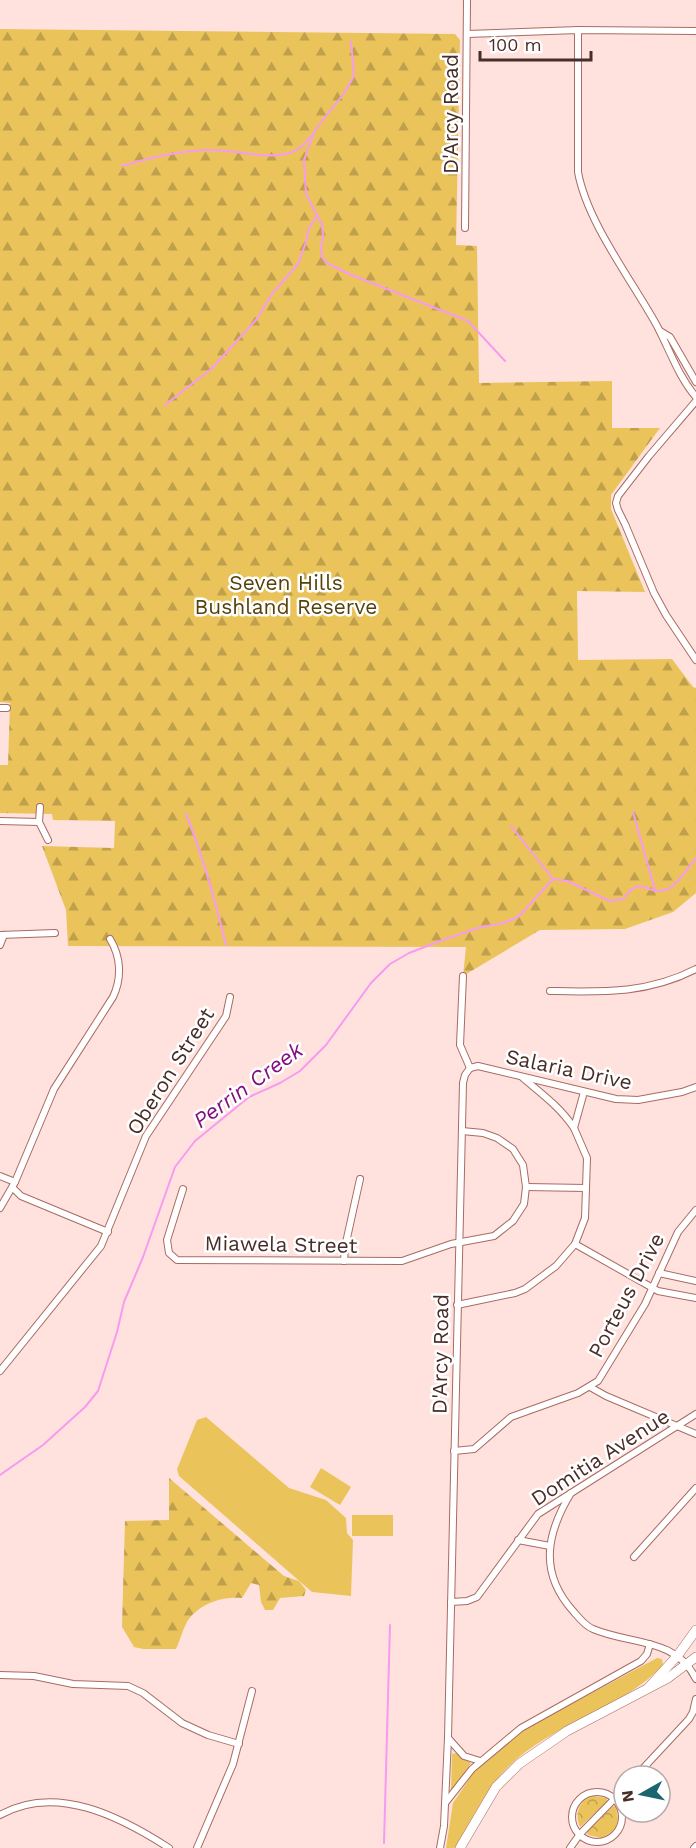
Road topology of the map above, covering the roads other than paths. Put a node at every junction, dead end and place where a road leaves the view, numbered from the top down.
1 (467, 0) edge
2 (578, 30) junction
3 (696, 31) edge
4 (467, 34) junction
5 (465, 228) dead end
6 (659, 330) junction
7 (696, 382) edge
8 (696, 397) edge
9 (696, 401) edge
10 (696, 660) edge
11 (40, 807) dead end
12 (0, 821) edge
13 (39, 822) junction
14 (48, 840) dead end
15 (55, 933) dead end
16 (2, 935) edge
17 (110, 939) dead end
18 (0, 945) edge
19 (696, 969) edge
20 (463, 976) dead end
21 (550, 991) dead end
22 (230, 997) dead end
23 (470, 1068) junction
24 (520, 1076) junction
25 (696, 1087) edge
26 (584, 1092) junction
27 (574, 1128) junction
28 (462, 1131) junction
29 (0, 1176) edge
30 (360, 1179) dead end
31 (14, 1185) junction
32 (526, 1187) junction
33 (586, 1188) junction
34 (183, 1189) dead end
35 (0, 1208) edge
36 (696, 1210) edge
37 (108, 1232) junction
38 (459, 1242) junction
39 (575, 1244) junction
40 (344, 1261) junction
41 (659, 1273) junction
42 (696, 1281) edge
43 (652, 1289) junction
44 (696, 1298) edge
45 (457, 1305) junction
46 (0, 1371) edge
47 (590, 1387) junction
48 (696, 1414) edge
49 (678, 1427) junction
50 (696, 1434) edge
51 (454, 1451) junction
52 (696, 1488) edge
53 (571, 1493) junction
54 (518, 1540) junction
55 (550, 1546) junction
56 (634, 1557) dead end
57 (451, 1602) junction
58 (696, 1630) edge
59 (650, 1644) junction
60 (678, 1655) junction
61 (696, 1657) edge
62 (688, 1664) junction
63 (0, 1675) edge
64 (696, 1679) edge
65 (649, 1687) junction
66 (252, 1691) dead end
67 (696, 1699) edge
68 (448, 1738) junction
69 (238, 1744) junction
70 (480, 1761) junction
71 (647, 1764) edge
72 (612, 1798) edge
73 (612, 1801) edge
74 (446, 1803) junction
75 (0, 1815) edge
76 (620, 1824) edge
77 (580, 1834) junction
78 (442, 1846) edge
79 (167, 1848) edge
80 (197, 1848) edge
81 (460, 1848) edge
82 (570, 1848) edge

1 - 4 street, D'Arcy Road
2 - 3 street
2 - 4 street
2 - 6 street
4 - 5 street, D'Arcy Road
6 - 7 street
6 - 8 street
9 - 10 street
11 - 13 street
12 - 13 street
13 - 14 street
15 - 16 street
16 - 18 street
17 - 31 street
19 - 21 street
20 - 23 street
22 - 37 street, Oberon Street
23 - 24 street, Salaria Drive
23 - 28 street, D'Arcy Road
24 - 26 street, Salaria Drive
24 - 27 street
25 - 26 street, Salaria Drive
26 - 27 street
27 - 33 street
28 - 32 street
28 - 38 street, D'Arcy Road
29 - 31 street
30 - 40 street
31 - 35 street
31 - 37 street
32 - 33 street
32 - 38 street, Miawela Street
33 - 39 street
34 - 40 street, Miawela Street
36 - 41 street, Porteus Drive
37 - 46 street, Oberon Street
38 - 40 street, Miawela Street
38 - 45 street, D'Arcy Road
39 - 43 street
39 - 45 street
41 - 42 street
41 - 43 street, Porteus Drive
43 - 44 street
43 - 47 street, Porteus Drive
45 - 51 street, D'Arcy Road
47 - 49 street
47 - 51 street, Porteus Drive
48 - 49 street, Domitia Avenue
49 - 50 street
49 - 53 street, Domitia Avenue
51 - 57 street, D'Arcy Road
52 - 56 street
53 - 54 street, Domitia Avenue
53 - 55 street
54 - 55 street
54 - 57 street, Domitia Avenue
55 - 59 street
57 - 68 street, D'Arcy Road
58 - 60 main road
59 - 60 street
59 - 70 street
60 - 62 street
60 - 65 main road
61 - 62 main road
62 - 64 street
62 - 65 main road
63 - 69 street
65 - 81 main road
66 - 69 street
67 - 71 street
68 - 70 street
68 - 74 street, D'Arcy Road
69 - 80 street
70 - 74 street
72 - 77 street
73 - 77 street
74 - 78 street, D'Arcy Road
75 - 79 street
76 - 77 street
77 - 82 street

